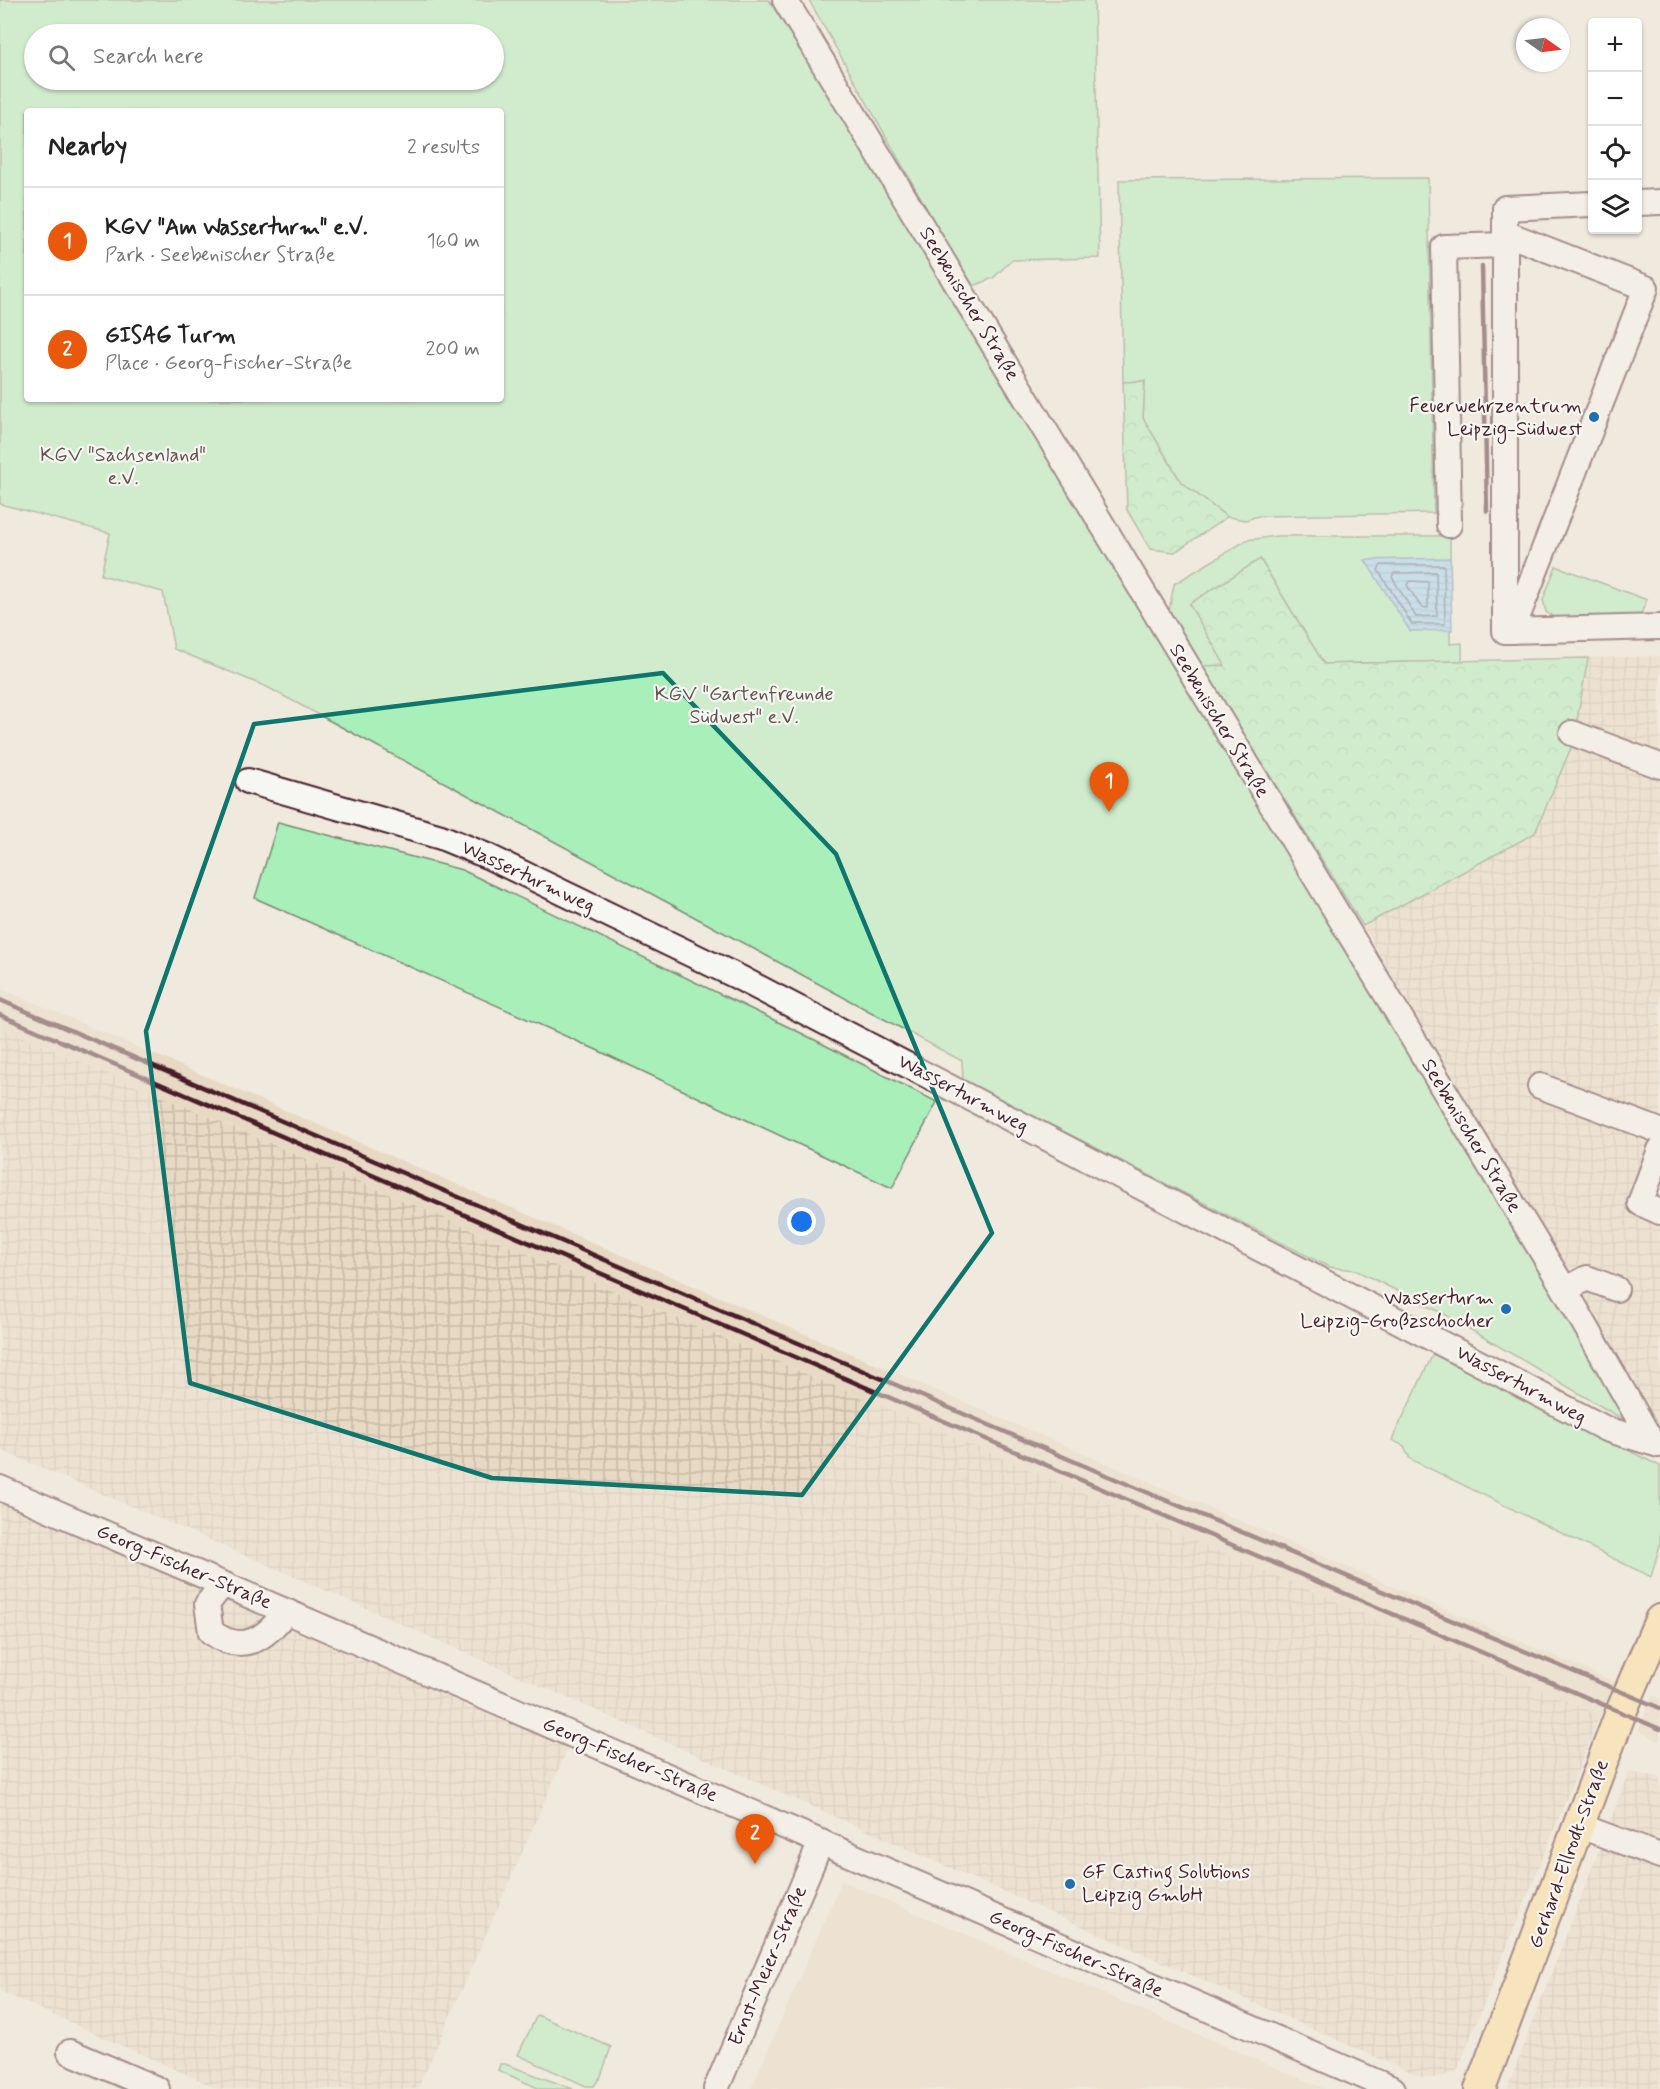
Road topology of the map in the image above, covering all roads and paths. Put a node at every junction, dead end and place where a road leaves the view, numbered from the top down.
1 (785, 0) edge
2 (1660, 202) edge
3 (1642, 203) edge
4 (1588, 204) edge
5 (1505, 239) junction
6 (1449, 525) dead end
7 (1660, 627) edge
8 (1512, 631) junction
9 (1572, 733) dead end
10 (1660, 766) edge
11 (248, 781) dead end
12 (1540, 1086) dead end
13 (1659, 1133) edge
14 (1660, 1212) edge
15 (1616, 1289) dead end
16 (1565, 1290) junction
17 (1656, 1444) edge
18 (0, 1488) edge
19 (223, 1584) junction
20 (286, 1611) junction
21 (1660, 1620) edge
22 (1580, 1826) junction
23 (821, 1842) junction
24 (1660, 1856) edge
25 (70, 2052) dead end
26 (157, 2089) edge
27 (716, 2089) edge
28 (1393, 2089) edge
29 (1480, 2089) edge

1 - 16 street, Seebenischer Straße
2 - 3 street
4 - 5 street
5 - 6 street
5 - 8 street
5 - 8 street
7 - 8 street
9 - 10 street
11 - 17 street, Wasserturmweg
12 - 13 street
13 - 14 street
15 - 16 street
16 - 17 street, Seebenischer Straße
18 - 19 street, Georg-Fischer-Straße
19 - 20 street, Georg-Fischer-Straße
19 - 20 street
20 - 23 street, Georg-Fischer-Straße
21 - 22 main road, Gerhard-Ellrodt-Straße
22 - 24 street
22 - 29 main road, Gerhard-Ellrodt-Straße
23 - 27 street, Ernst-Meier-Straße
23 - 28 street, Georg-Fischer-Straße
25 - 26 street

